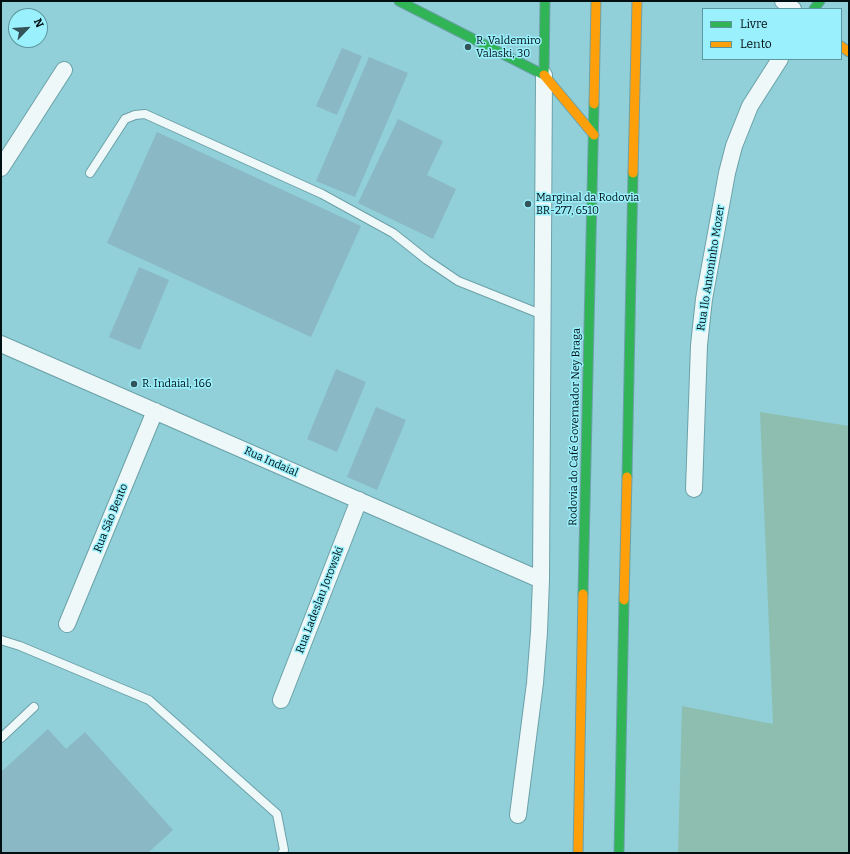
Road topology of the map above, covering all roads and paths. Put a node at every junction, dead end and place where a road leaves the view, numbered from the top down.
1 (399, 1) edge
2 (545, 1) edge
3 (596, 1) edge
4 (637, 1) edge
5 (783, 1) edge
6 (792, 8) edge
7 (779, 60) edge
8 (64, 70) dead end
9 (544, 75) junction
10 (594, 135) junction
11 (1, 168) edge
12 (90, 173) dead end
13 (543, 315) junction
14 (1, 344) edge
15 (155, 411) junction
16 (694, 489) dead end
17 (359, 500) junction
18 (541, 580) junction
19 (67, 624) dead end
20 (1, 640) edge
21 (281, 700) dead end
22 (34, 707) dead end
23 (1, 738) edge
24 (518, 815) dead end
25 (282, 853) edge
26 (578, 853) edge
27 (619, 853) edge

1 - 9 main road
2 - 9 main road
3 - 10 main road, Rodovia do Café Governador Ney Braga
4 - 27 main road
5 - 6 street
7 - 16 street, Rua Ilo Antoninho Mozer
8 - 11 street
9 - 10 main road
9 - 13 street
10 - 26 main road, Rodovia do Café Governador Ney Braga
12 - 13 lane
13 - 18 street
14 - 15 street, Rua Indaial
15 - 17 street, Rua Indaial
15 - 19 street, Rua São Bento
17 - 18 street, Rua Indaial
17 - 21 street, Rua Ladeslau Jorowski
18 - 24 street
20 - 25 lane
22 - 23 lane

